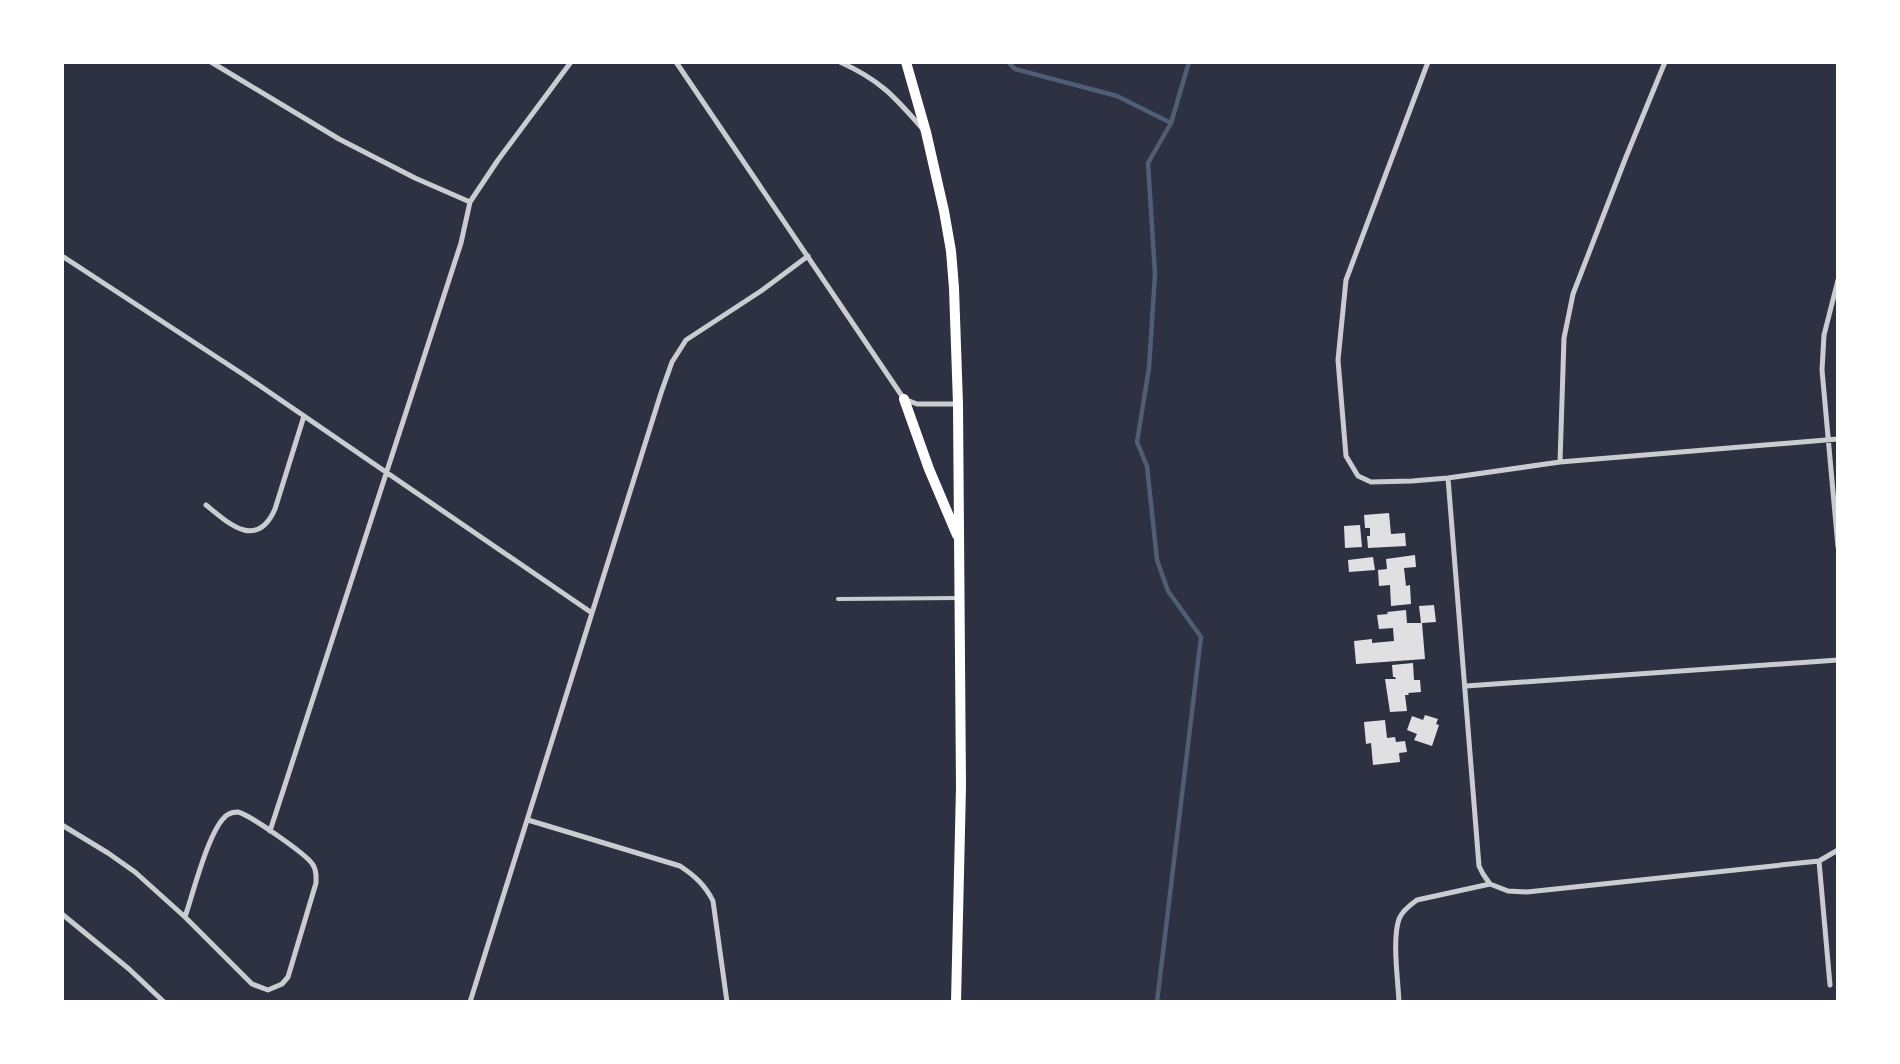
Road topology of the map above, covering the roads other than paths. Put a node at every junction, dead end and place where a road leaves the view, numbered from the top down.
1 (211, 62) edge
2 (571, 62) edge
3 (676, 62) edge
4 (840, 62) edge
5 (906, 62) edge
6 (1428, 62) edge
7 (1665, 62) edge
8 (926, 132) junction
9 (470, 202) junction
10 (62, 256) edge
11 (808, 256) junction
12 (1838, 280) edge
13 (904, 400) junction
14 (958, 404) junction
15 (304, 416) junction
16 (1828, 439) junction
17 (1838, 439) edge
18 (1560, 462) junction
19 (387, 472) junction
20 (1448, 478) junction
21 (206, 505) dead end
22 (959, 541) junction
23 (1838, 547) edge
24 (959, 598) junction
25 (838, 599) dead end
26 (592, 613) junction
27 (1838, 660) edge
28 (1466, 686) junction
29 (528, 820) junction
30 (62, 825) edge
31 (270, 831) junction
32 (1838, 850) edge
33 (1820, 861) junction
34 (1490, 884) junction
35 (62, 914) edge
36 (185, 918) junction
37 (1830, 985) dead end
38 (164, 1002) edge
39 (470, 1002) edge
40 (727, 1002) edge
41 (956, 1002) edge
42 (1399, 1002) edge

1 - 9 street
2 - 9 street
3 - 11 street
4 - 8 street
5 - 8 main road
6 - 20 street
7 - 18 street
8 - 14 main road
9 - 19 street
10 - 15 street
11 - 13 street
11 - 26 street
12 - 16 street
13 - 14 street
13 - 22 main road
14 - 22 main road
15 - 19 street
15 - 21 street
16 - 17 street
16 - 18 street
16 - 23 street
18 - 20 street
19 - 26 street
19 - 31 street
20 - 28 street
22 - 24 main road
24 - 25 lane
24 - 41 main road
26 - 29 street
27 - 28 street
28 - 34 street
29 - 39 street
29 - 40 street
30 - 36 street
31 - 36 street
31 - 36 street
32 - 33 street
33 - 34 street
33 - 37 street
34 - 42 street
35 - 38 street

